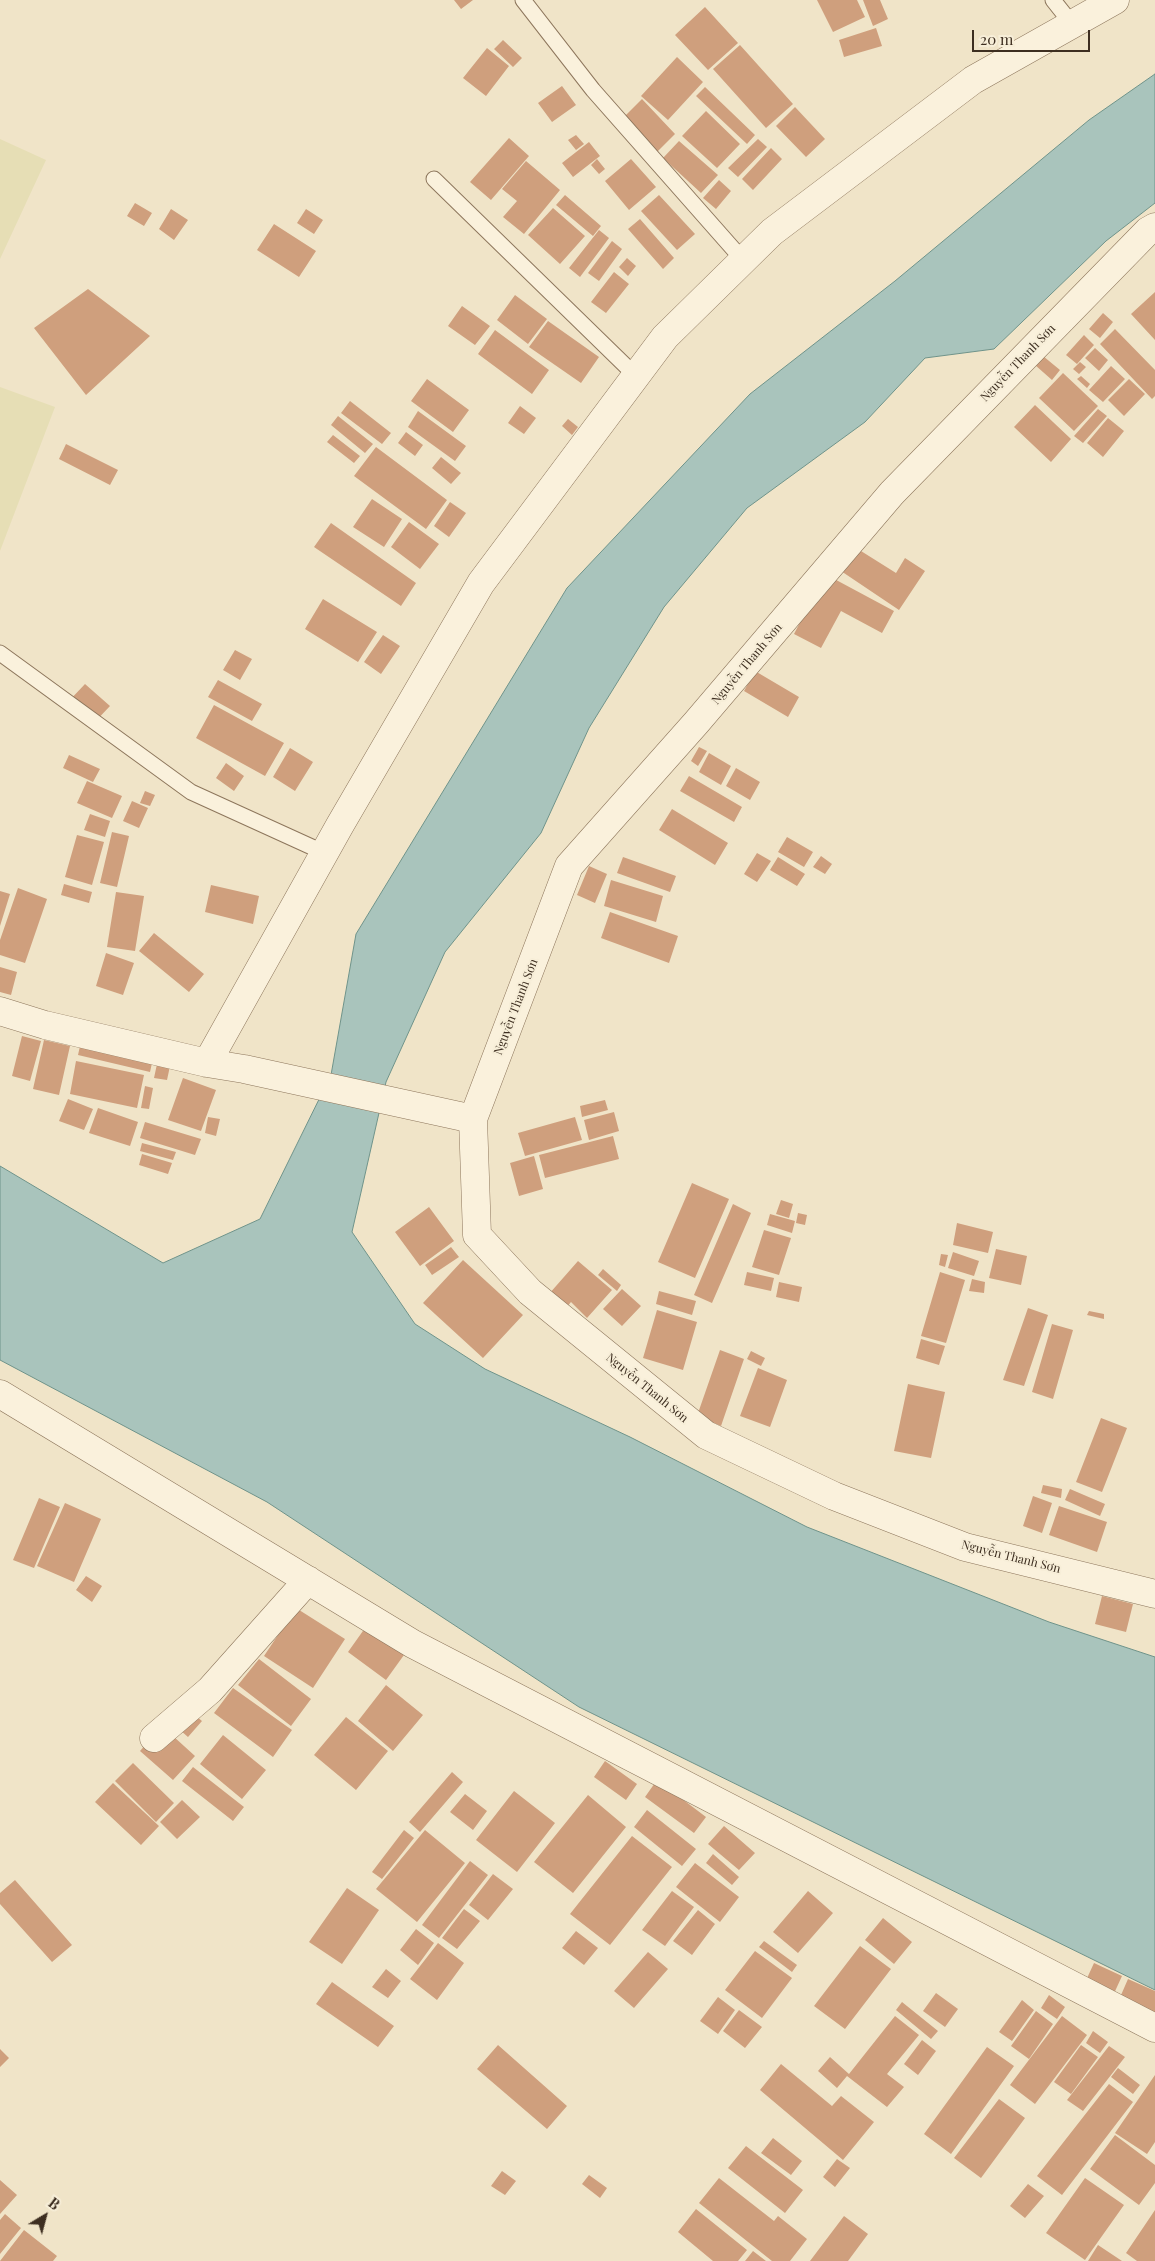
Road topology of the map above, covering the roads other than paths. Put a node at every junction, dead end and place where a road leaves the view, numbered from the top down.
1 (523, 0) edge
2 (1053, 0) edge
3 (1115, 0) edge
4 (1072, 24) junction
5 (434, 179) dead end
6 (1155, 227) edge
7 (743, 260) junction
8 (636, 376) junction
9 (0, 653) edge
10 (325, 853) junction
11 (0, 1011) edge
12 (208, 1063) junction
13 (473, 1118) junction
14 (0, 1394) edge
15 (308, 1580) junction
16 (1155, 1594) edge
17 (154, 1738) dead end
18 (1155, 2028) edge

1 - 7 lane
2 - 4 lane
3 - 4 street
4 - 7 street
5 - 8 lane
6 - 13 street, Nguyễn Thanh Sơn
7 - 8 street
8 - 10 street
9 - 10 lane
10 - 12 street
11 - 12 street
12 - 13 street
13 - 16 street, Nguyễn Thanh Sơn
14 - 15 street
15 - 17 street
15 - 18 street

